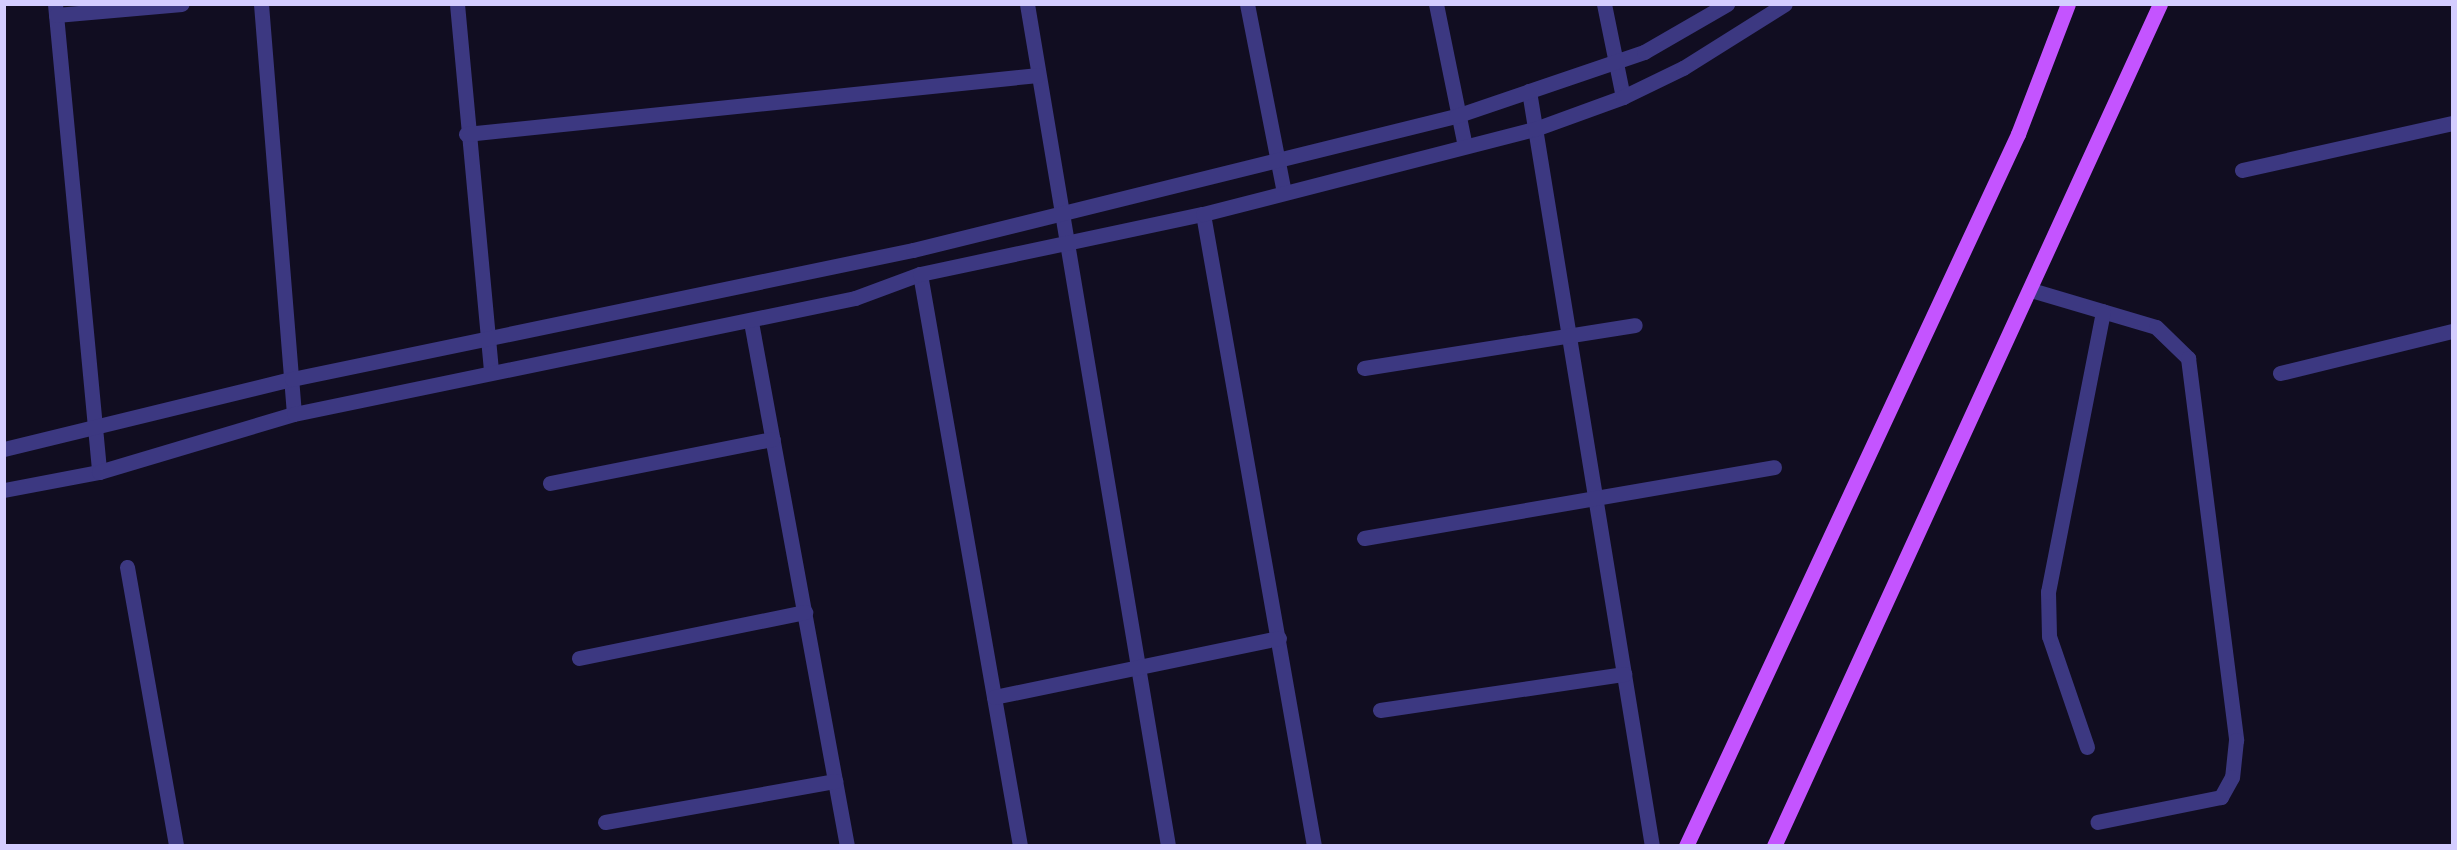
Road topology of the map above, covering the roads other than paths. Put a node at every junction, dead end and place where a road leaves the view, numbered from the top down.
1 (183, 4) edge
2 (261, 4) edge
3 (457, 4) edge
4 (1027, 4) edge
5 (1246, 4) edge
6 (1436, 4) edge
7 (1604, 4) edge
8 (1727, 4) edge
9 (1785, 4) edge
10 (2068, 4) edge
11 (2160, 4) edge
12 (56, 10) edge
13 (1616, 61) junction
14 (1038, 75) junction
15 (1529, 91) junction
16 (1623, 98) junction
17 (1456, 116) junction
18 (2452, 123) edge
19 (1535, 129) junction
20 (466, 134) junction
21 (1465, 146) junction
22 (1276, 159) junction
23 (2242, 170) dead end
24 (1284, 192) junction
25 (1203, 214) junction
26 (1065, 215) junction
27 (1069, 240) junction
28 (920, 274) junction
29 (2031, 290) junction
30 (2103, 311) junction
31 (751, 322) junction
32 (1635, 325) dead end
33 (2452, 331) edge
34 (1569, 336) junction
35 (488, 342) junction
36 (1364, 368) dead end
37 (491, 372) junction
38 (2280, 373) dead end
39 (292, 379) junction
40 (294, 414) junction
41 (95, 429) junction
42 (773, 439) junction
43 (4, 449) edge
44 (1774, 467) dead end
45 (99, 472) junction
46 (550, 483) dead end
47 (4, 490) edge
48 (1596, 498) junction
49 (1364, 538) dead end
50 (127, 567) dead end
51 (805, 612) junction
52 (1279, 638) junction
53 (579, 657) dead end
54 (1137, 667) junction
55 (1624, 674) junction
56 (994, 697) junction
57 (1380, 710) dead end
58 (2087, 747) dead end
59 (836, 781) junction
60 (605, 822) dead end
61 (2097, 822) dead end
62 (176, 846) edge
63 (847, 846) edge
64 (1020, 846) edge
65 (1168, 846) edge
66 (1314, 846) edge
67 (1652, 846) edge
68 (1686, 846) edge
69 (1774, 846) edge

1 - 12 street
2 - 39 street
3 - 20 street
4 - 14 street
5 - 22 street
6 - 17 street
7 - 13 street
8 - 13 street
9 - 16 street
10 - 68 main road
11 - 29 main road
12 - 41 street
13 - 15 street
13 - 16 street
14 - 20 street
14 - 26 street
15 - 17 street
15 - 19 street
16 - 19 street
17 - 21 street
17 - 22 street
18 - 23 street
19 - 21 street
19 - 34 street
20 - 35 street
21 - 24 street
22 - 24 street
22 - 26 street
24 - 25 street
25 - 27 street
25 - 52 street
26 - 27 street
26 - 35 street
27 - 28 street
27 - 54 street
28 - 31 street
28 - 56 street
29 - 30 street
29 - 69 main road
30 - 58 street
30 - 61 street
31 - 37 street
31 - 42 street
32 - 34 street
33 - 38 street
34 - 36 street
34 - 48 street
35 - 37 street
35 - 39 street
37 - 40 street
39 - 40 street
39 - 41 street
40 - 45 street
41 - 43 street
41 - 45 street
42 - 46 street
42 - 51 street
44 - 48 street
45 - 47 street
48 - 49 street
48 - 55 street
50 - 62 street
51 - 53 street
51 - 59 street
52 - 54 street
52 - 66 street
54 - 56 street
54 - 65 street
55 - 57 street
55 - 67 street
56 - 64 street
59 - 60 street
59 - 63 street

